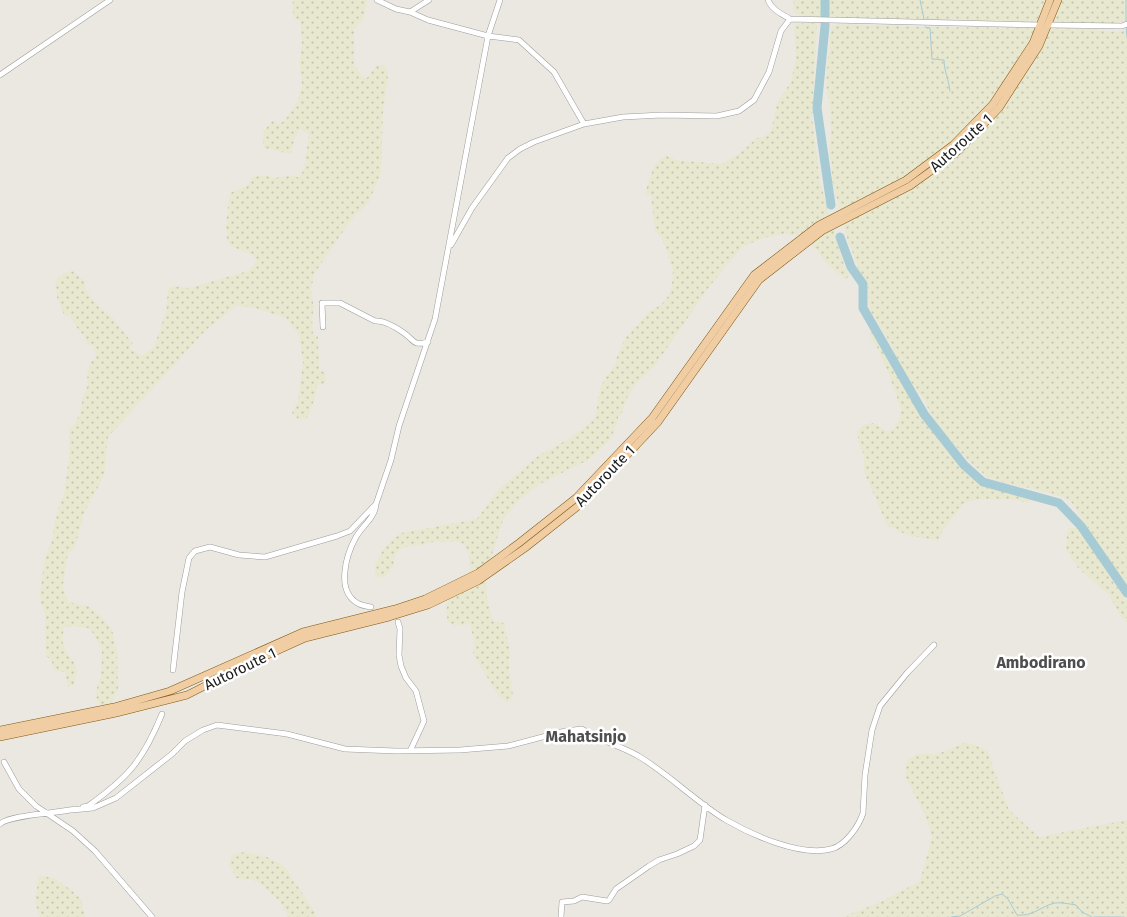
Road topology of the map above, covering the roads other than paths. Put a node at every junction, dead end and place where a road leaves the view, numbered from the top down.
1 (110, 0) edge
2 (377, 0) edge
3 (429, 0) edge
4 (500, 0) edge
5 (768, 0) edge
6 (1050, 0) edge
7 (1058, 0) edge
8 (410, 12) junction
9 (790, 19) junction
10 (1038, 25) dead end
11 (1050, 25) dead end
12 (1124, 25) edge
13 (488, 36) junction
14 (0, 76) edge
15 (584, 124) junction
16 (450, 248) junction
17 (323, 327) dead end
18 (428, 342) junction
19 (376, 504) junction
20 (370, 608) dead end
21 (398, 622) dead end
22 (934, 645) dead end
23 (173, 670) dead end
24 (162, 714) dead end
25 (0, 730) edge
26 (0, 737) edge
27 (411, 749) junction
28 (4, 762) dead end
29 (705, 805) junction
30 (72, 810) junction
31 (47, 814) junction
32 (1, 823) edge
33 (152, 917) edge
34 (560, 917) edge

1 - 14 street
2 - 8 street
3 - 8 street
4 - 13 street
5 - 9 street
6 - 25 main road, Autoroute 1
7 - 26 main road, Autoroute 1
8 - 13 street
9 - 10 street
9 - 15 street
11 - 12 street
13 - 15 street
13 - 16 street
15 - 16 street
16 - 18 street
17 - 18 street
18 - 19 street
19 - 20 street
19 - 23 street
21 - 27 street
22 - 29 street
24 - 30 street
27 - 29 street
27 - 30 street
28 - 31 street
29 - 34 street
30 - 31 street
31 - 32 street
31 - 33 street

